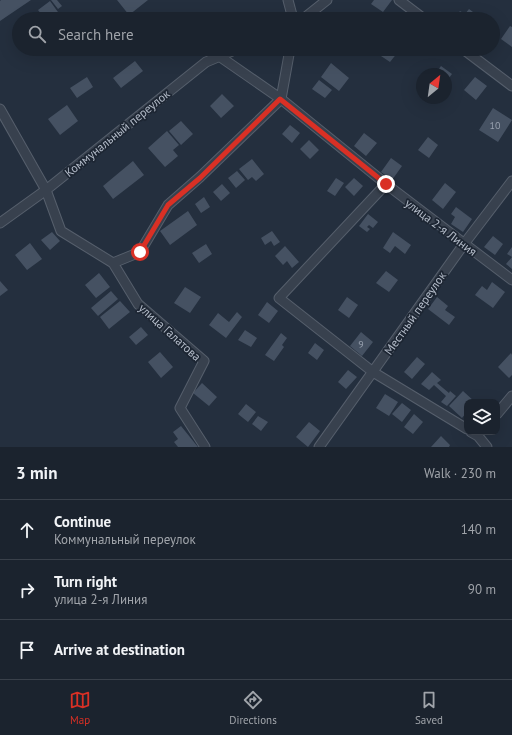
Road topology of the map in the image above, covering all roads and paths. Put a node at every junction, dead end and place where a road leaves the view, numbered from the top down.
1 (288, 0) edge
2 (327, 0) edge
3 (399, 0) edge
4 (291, 12) edge
5 (312, 12) edge
6 (415, 12) edge
7 (219, 56) joint
8 (289, 56) edge
9 (472, 56) edge
10 (512, 86) edge
11 (280, 99) junction
12 (0, 109) edge
13 (512, 181) edge
14 (386, 184) junction
15 (46, 190) junction
16 (0, 223) edge
17 (464, 244) junction
18 (113, 263) junction
19 (512, 280) edge
20 (373, 372) junction
21 (512, 396) edge
22 (500, 410) edge
23 (464, 428) edge
24 (478, 435) edge
25 (205, 447) edge
26 (319, 447) edge
27 (487, 447) edge

1 - 4 street
2 - 5 street
3 - 6 street
7 - 11 street, улица 2-я Линия
7 - 15 street, Коммунальный переулок
8 - 11 street
9 - 10 street
11 - 14 street, улица 2-я Линия
11 - 18 street
12 - 15 street, улица Галатова
13 - 17 street, Местный переулок
14 - 17 street, улица 2-я Линия
14 - 20 street
15 - 16 street, Коммунальный переулок
15 - 18 street, улица Галатова
17 - 19 street, улица 2-я Линия
17 - 20 street, Местный переулок
18 - 25 street, улица Галатова
20 - 23 street
20 - 26 street, Местный переулок
21 - 22 street
24 - 27 street

